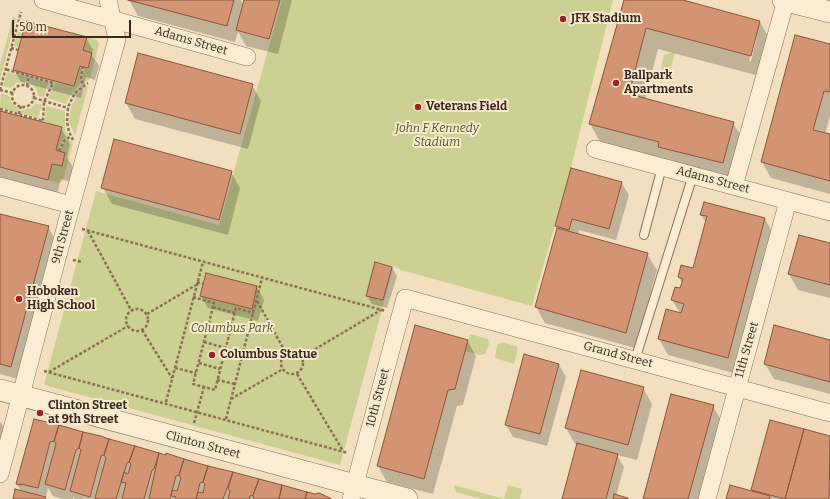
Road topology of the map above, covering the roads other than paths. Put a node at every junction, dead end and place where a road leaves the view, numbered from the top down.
1 (43, 0) edge
2 (108, 0) edge
3 (785, 0) edge
4 (830, 12) edge
5 (113, 19) junction
6 (247, 58) dead end
7 (595, 149) dead end
8 (662, 167) junction
9 (693, 175) junction
10 (0, 186) edge
11 (734, 186) junction
12 (788, 201) junction
13 (71, 205) junction
14 (830, 212) edge
15 (644, 234) dead end
16 (405, 298) joint
17 (635, 360) junction
18 (737, 387) junction
19 (0, 390) edge
20 (20, 395) junction
21 (830, 413) edge
22 (0, 474) edge
23 (352, 492) edge
24 (407, 499) edge
25 (707, 499) edge

1 - 5 street, Adams Street
2 - 5 street, 9th Street
3 - 4 street
3 - 11 street
5 - 6 street, Adams Street
5 - 13 street, 9th Street
7 - 8 street, Adams Street
8 - 9 street, Adams Street
8 - 15 lane
9 - 11 street, Adams Street
9 - 17 lane
10 - 13 street
11 - 12 street, Adams Street
12 - 14 street, Adams Street
12 - 18 street, 11th Street
13 - 20 street, 9th Street
16 - 17 street, Grand Street
16 - 23 street, 10th Street
17 - 18 street, Grand Street
18 - 21 street, Grand Street
18 - 25 street, 11th Street
19 - 20 street, Clinton Street
20 - 22 street, 9th Street
20 - 23 street, Clinton Street
23 - 24 street, Clinton Street

